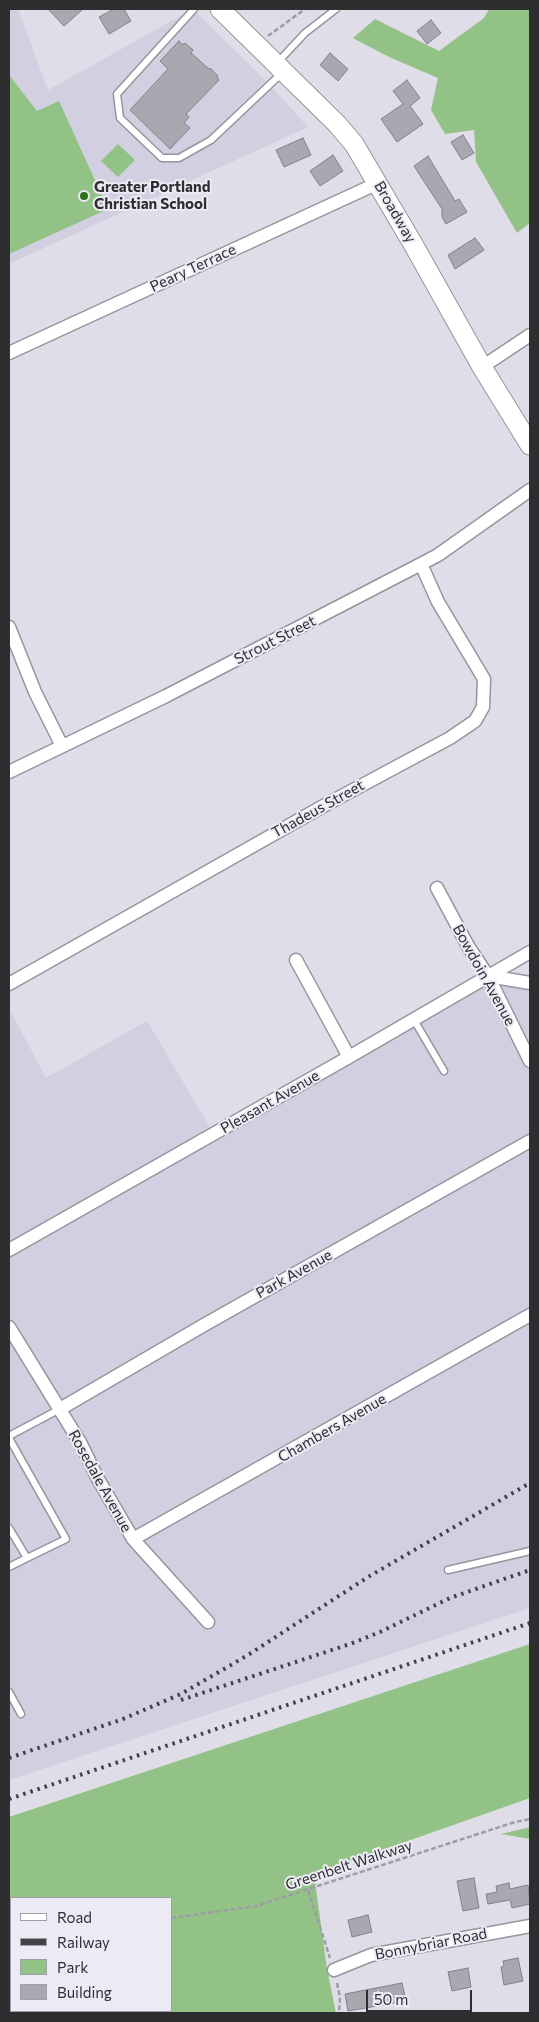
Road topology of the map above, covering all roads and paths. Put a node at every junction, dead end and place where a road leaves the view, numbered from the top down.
1 (194, 9) edge
2 (220, 9) edge
3 (305, 9) edge
4 (336, 9) edge
5 (265, 38) dead end
6 (280, 68) junction
7 (378, 182) junction
8 (530, 335) edge
9 (9, 353) edge
10 (482, 367) junction
11 (530, 445) edge
12 (530, 490) edge
13 (421, 564) junction
14 (9, 627) edge
15 (62, 746) junction
16 (9, 772) edge
17 (437, 888) dead end
18 (530, 952) edge
19 (296, 960) dead end
20 (488, 976) junction
21 (530, 983) edge
22 (9, 984) edge
23 (414, 1020) junction
24 (349, 1058) junction
25 (530, 1061) edge
26 (444, 1071) dead end
27 (530, 1141) edge
28 (9, 1250) edge
29 (530, 1315) edge
30 (9, 1327) edge
31 (60, 1409) junction
32 (9, 1437) edge
33 (9, 1528) edge
34 (133, 1539) junction
35 (530, 1551) edge
36 (27, 1558) junction
37 (9, 1567) edge
38 (448, 1570) dead end
39 (208, 1622) dead end
40 (9, 1692) edge
41 (21, 1714) dead end
42 (530, 1819) edge
43 (308, 1890) junction
44 (172, 1918) edge
45 (530, 1926) edge
46 (334, 1970) junction
47 (339, 2013) edge

1 - 6 lane
2 - 6 main road, Broadway
3 - 5 path
4 - 6 lane
6 - 7 main road, Broadway
7 - 9 street, Peary Terrace
7 - 10 main road, Broadway
8 - 10 street
10 - 11 main road, Broadway
12 - 13 street, Strout Street
13 - 15 street, Strout Street
13 - 22 street, Thadeus Street
14 - 15 street
15 - 16 street, Strout Street
17 - 20 street, Bowdoin Avenue
18 - 20 street, Pleasant Avenue
19 - 24 street
20 - 21 street
20 - 23 street, Pleasant Avenue
20 - 25 street, Bowdoin Avenue
23 - 24 street, Pleasant Avenue
23 - 26 lane
24 - 28 street, Pleasant Avenue
27 - 31 street, Park Avenue
29 - 34 street, Chambers Avenue
30 - 31 street, Rosedale Avenue
31 - 32 lane
31 - 34 street, Rosedale Avenue
32 - 36 lane
33 - 36 lane
34 - 39 street, Rosedale Avenue
35 - 38 lane
36 - 37 lane
40 - 41 lane
42 - 43 path, Greenbelt Walkway
43 - 44 path, Greenbelt Walkway
43 - 46 path
45 - 46 street, Bonnybriar Road
46 - 47 path

